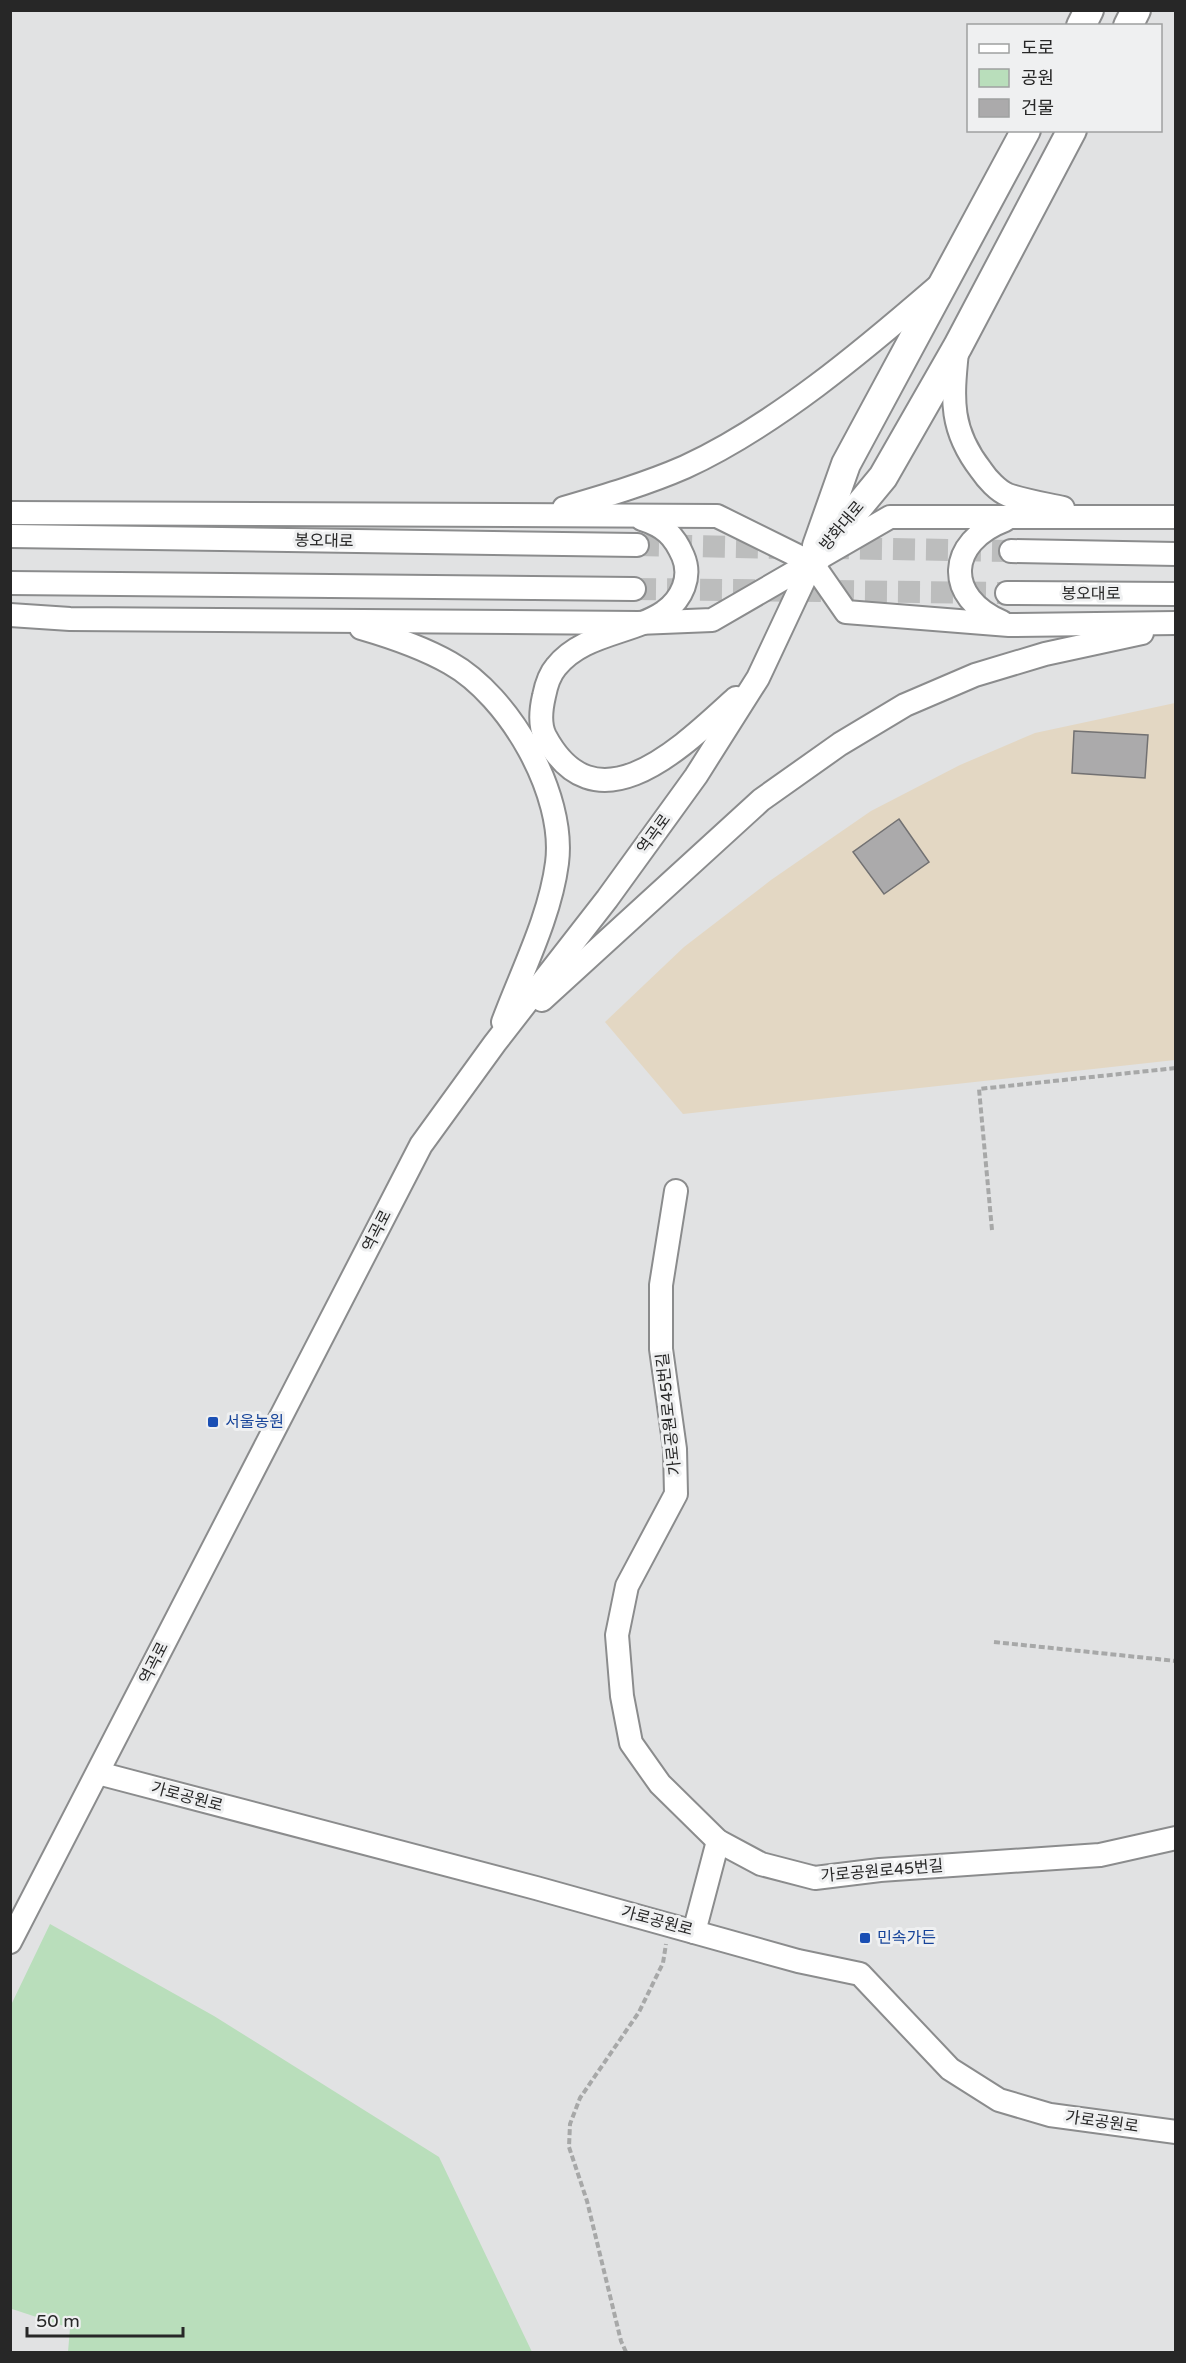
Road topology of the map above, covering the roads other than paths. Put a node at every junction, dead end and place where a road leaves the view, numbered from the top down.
1 (1089, 10) edge
2 (1136, 10) edge
3 (1082, 24) edge
4 (1129, 24) edge
5 (1025, 132) edge
6 (1071, 132) edge
7 (949, 276) junction
8 (958, 346) junction
9 (10, 513) edge
10 (547, 513) junction
11 (635, 516) junction
12 (1093, 516) junction
13 (1012, 517) junction
14 (1176, 517) edge
15 (10, 536) edge
16 (637, 545) tunnel mouth
17 (1011, 551) tunnel mouth
18 (1176, 554) edge
19 (812, 563) junction
20 (10, 583) edge
21 (634, 589) tunnel mouth
22 (1007, 593) tunnel mouth
23 (1176, 594) edge
24 (10, 615) edge
25 (338, 621) junction
26 (638, 622) junction
27 (1176, 624) edge
28 (1009, 625) junction
29 (758, 678) junction
30 (495, 1043) junction
31 (676, 1191) dead end
32 (98, 1773) junction
33 (1176, 1838) edge
34 (718, 1841) junction
35 (694, 1932) junction
36 (10, 1942) edge
37 (1176, 2132) edge

1 - 3 main road
2 - 4 main road
5 - 7 main road, 방화대로
6 - 8 main road, 방화대로
7 - 10 street
7 - 19 main road, 방화대로
8 - 12 street
8 - 19 main road, 방화대로
9 - 10 street
10 - 11 street
11 - 19 street
11 - 26 street
12 - 13 street
12 - 14 street
13 - 19 street
13 - 28 street
15 - 16 street, 봉오대로
17 - 18 street
19 - 26 street
19 - 28 street
19 - 29 street, 역곡로
20 - 21 street
22 - 23 street, 봉오대로
24 - 25 street
25 - 26 street
25 - 30 street
26 - 29 street
27 - 28 street
27 - 30 street
29 - 30 street, 역곡로
30 - 32 street, 역곡로
31 - 34 street, 가로공원로45번길
32 - 35 street, 가로공원로
32 - 36 street, 역곡로
33 - 34 street, 가로공원로45번길
34 - 35 street
35 - 37 street, 가로공원로

